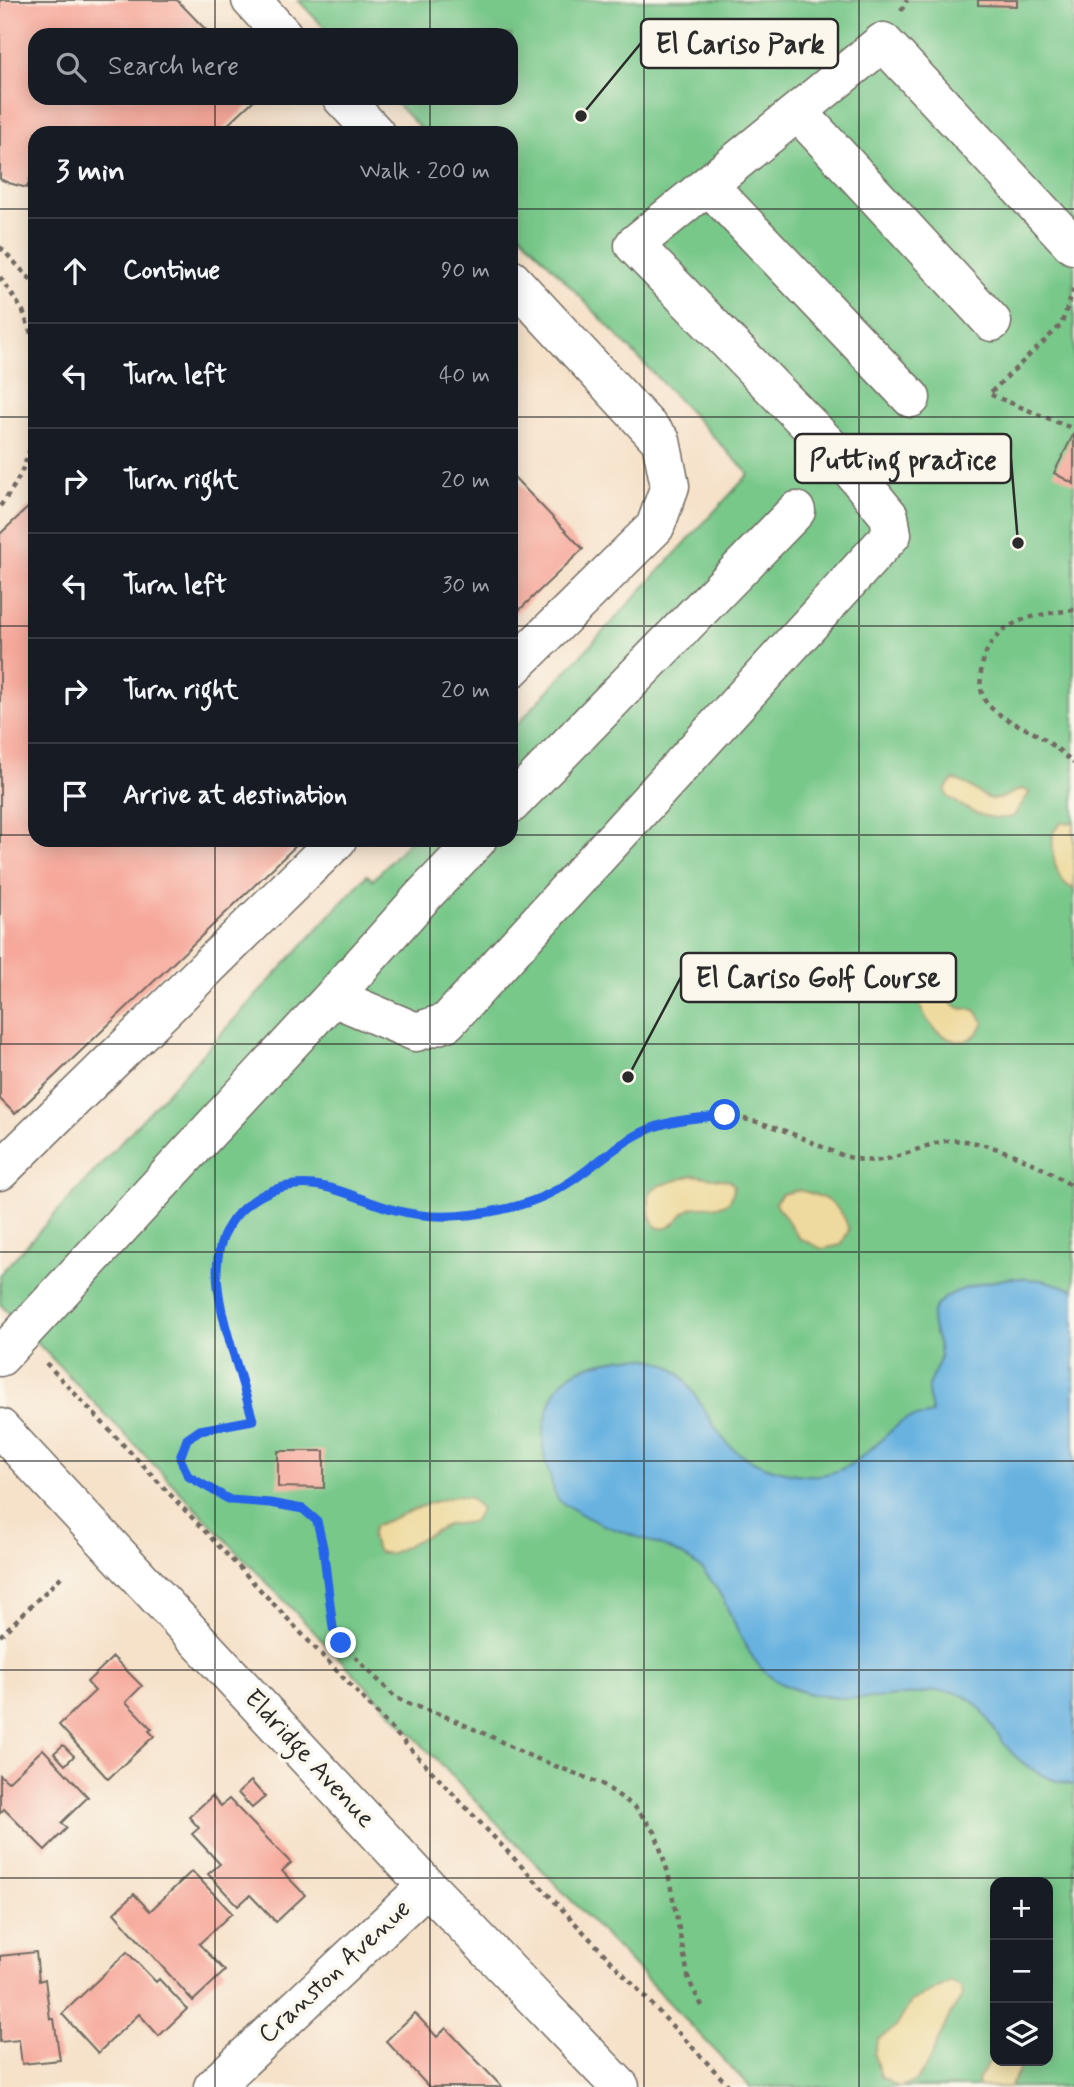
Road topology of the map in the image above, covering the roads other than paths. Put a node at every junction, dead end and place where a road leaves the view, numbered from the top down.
1 (251, 0) edge
2 (277, 28) edge
3 (349, 105) edge
4 (798, 112) junction
5 (368, 126) edge
6 (708, 185) junction
7 (1073, 245) edge
8 (518, 287) edge
9 (992, 322) dead end
10 (911, 398) dead end
11 (796, 511) dead end
12 (518, 662) edge
13 (518, 797) edge
14 (330, 847) edge
15 (470, 847) edge
16 (333, 997) junction
17 (0, 1171) edge
18 (18, 1355) edge
19 (0, 1428) edge
20 (427, 1886) junction
21 (214, 2087) edge
22 (620, 2087) edge

1 - 2 street
3 - 5 street
4 - 6 street
4 - 7 street
4 - 9 street
6 - 10 street
6 - 16 street
8 - 12 street
11 - 13 street
14 - 17 street
15 - 16 street
16 - 18 street
19 - 20 street, Eldridge Avenue
20 - 21 street, Cranston Avenue
20 - 22 street, Eldridge Avenue

